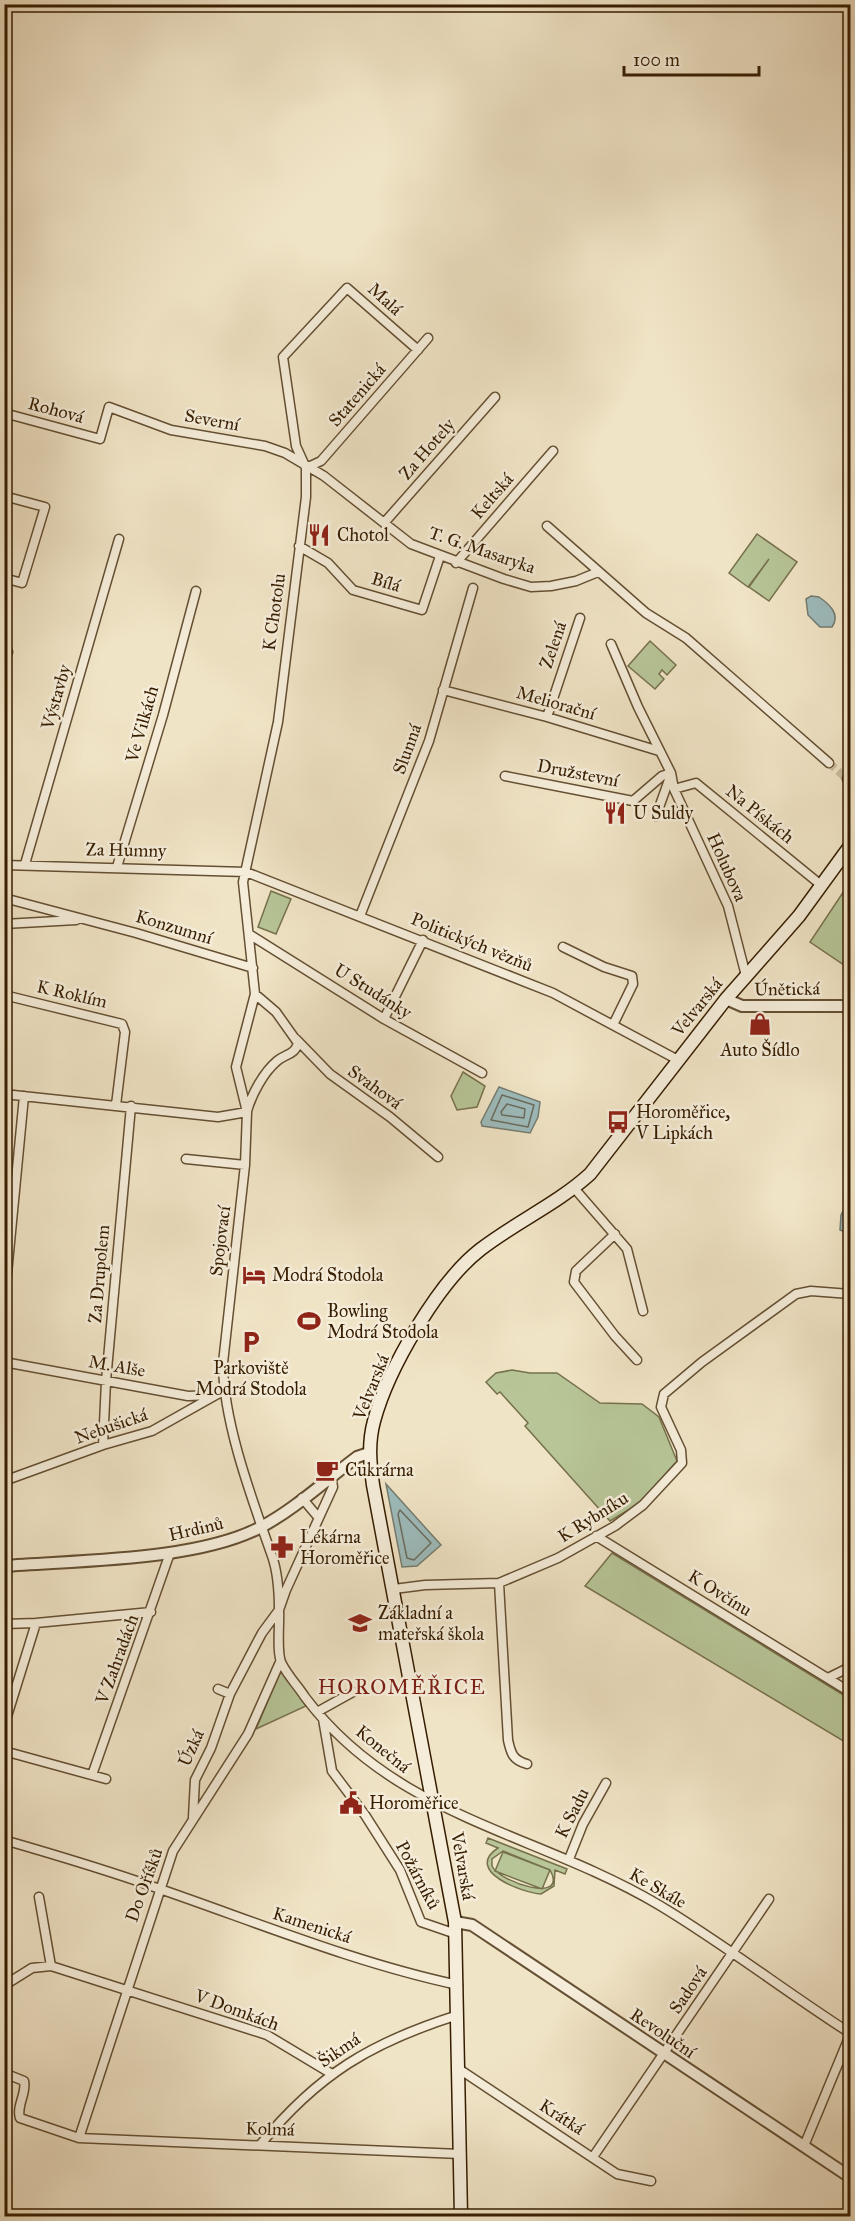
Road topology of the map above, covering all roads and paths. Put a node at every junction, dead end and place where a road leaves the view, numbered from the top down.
1 (428, 338) dead end
2 (417, 350) junction
3 (283, 357) joint
4 (495, 397) dead end
5 (109, 407) joint
6 (4, 413) edge
7 (553, 452) dead end
8 (306, 468) junction
9 (4, 496) edge
10 (384, 523) junction
11 (547, 526) dead end
12 (119, 539) dead end
13 (299, 546) junction
14 (440, 556) junction
15 (456, 563) junction
16 (598, 572) junction
17 (4, 578) edge
18 (473, 588) dead end
19 (196, 591) dead end
20 (580, 618) dead end
21 (611, 644) dead end
22 (443, 690) junction
23 (547, 717) junction
24 (659, 751) junction
25 (829, 763) tunnel mouth
26 (671, 773) junction
27 (505, 776) dead end
28 (674, 789) junction
29 (656, 816) dead end
30 (850, 846) edge
31 (25, 864) junction
32 (4, 865) edge
33 (117, 867) junction
34 (246, 872) junction
35 (821, 885) junction
36 (4, 898) edge
37 (360, 916) junction
38 (85, 919) junction
39 (4, 924) edge
40 (249, 934) junction
41 (423, 940) junction
42 (563, 947) dead end
43 (253, 968) junction
44 (746, 976) junction
45 (255, 994) junction
46 (4, 995) edge
47 (726, 999) junction
48 (850, 1006) edge
49 (384, 1019) junction
50 (613, 1025) junction
51 (296, 1039) junction
52 (678, 1060) junction
53 (482, 1073) dead end
54 (4, 1095) edge
55 (24, 1096) junction
56 (116, 1105) junction
57 (131, 1107) junction
58 (247, 1112) junction
59 (438, 1157) dead end
60 (186, 1160) dead end
61 (245, 1165) junction
62 (574, 1188) junction
63 (615, 1234) junction
64 (850, 1294) edge
65 (4, 1305) edge
66 (643, 1311) dead end
67 (637, 1360) dead end
68 (4, 1362) edge
69 (106, 1381) junction
70 (223, 1391) junction
71 (103, 1445) junction
72 (369, 1453) junction
73 (331, 1475) junction
74 (4, 1481) edge
75 (302, 1498) junction
76 (318, 1517) junction
77 (260, 1528) junction
78 (596, 1536) junction
79 (170, 1553) junction
80 (4, 1566) edge
81 (500, 1582) junction
82 (394, 1589) junction
83 (279, 1610) junction
84 (151, 1612) junction
85 (36, 1623) junction
86 (4, 1624) edge
87 (280, 1662) junction
88 (850, 1667) edge
89 (828, 1678) junction
90 (218, 1689) dead end
91 (353, 1692) dead end
92 (850, 1692) edge
93 (230, 1694) junction
94 (320, 1715) junction
95 (4, 1726) edge
96 (4, 1751) edge
97 (527, 1764) dead end
98 (92, 1775) junction
99 (106, 1779) dead end
100 (606, 1783) dead end
101 (433, 1803) junction
102 (193, 1818) junction
103 (4, 1840) edge
104 (569, 1859) junction
105 (158, 1888) junction
106 (39, 1897) dead end
107 (769, 1899) dead end
108 (455, 1928) junction
109 (731, 1954) junction
110 (51, 1966) junction
111 (4, 1982) edge
112 (458, 1985) junction
113 (127, 1989) junction
114 (458, 2015) junction
115 (850, 2034) edge
116 (665, 2054) junction
117 (459, 2069) junction
118 (4, 2073) edge
119 (332, 2073) junction
120 (79, 2138) junction
121 (260, 2145) junction
122 (804, 2146) junction
123 (460, 2154) junction
124 (593, 2157) junction
125 (850, 2177) edge
126 (651, 2181) dead end
127 (461, 2217) edge

1 - 2 street, Statenická
2 - 3 street, Malá
2 - 8 street, Statenická
3 - 8 street, K Chotolu
4 - 10 street, Za Hotely
5 - 6 street, Rohová
5 - 8 street, Severní
7 - 15 street, Keltská
8 - 10 street, T. G. Masaryka
8 - 13 street, K Chotolu
9 - 17 street
10 - 14 street, T. G. Masaryka
11 - 16 street
12 - 31 street, Výstavby
13 - 14 street, Bílá
13 - 34 street, K Chotolu
14 - 15 street, T. G. Masaryka
15 - 16 street, T. G. Masaryka
16 - 25 street
18 - 22 street, Slunná
19 - 33 street, Ve Vilkách
20 - 23 street, Zelená
21 - 24 street, Holubova
22 - 23 street, Meliorační
22 - 37 street, Slunná
23 - 24 street, Meliorační
24 - 26 street, Holubova
26 - 27 street, Družstevní
26 - 28 street, Holubova
26 - 29 street
28 - 35 street, Na Pískách
28 - 44 street, Holubova
30 - 35 main road, Velvarská
31 - 32 street, Za Humny
31 - 33 street, Za Humny
33 - 34 street, Za Humny
34 - 37 street, Politických vězňů
34 - 40 street, Spojovací
35 - 44 main road, Velvarská
36 - 38 street, Konzumní
37 - 41 street, Politických vězňů
38 - 39 street, Konzumní
38 - 43 street, Konzumní
40 - 43 street, Spojovací
40 - 49 street, U Studánky
41 - 49 street
41 - 50 street, Politických vězňů
42 - 50 street
43 - 45 street, Spojovací
44 - 47 main road, Velvarská
45 - 51 street, Svahová
45 - 58 street, Spojovací
46 - 56 street, K Roklím
47 - 48 street, Únětická
47 - 52 main road, Velvarská
49 - 53 street, U Studánky
50 - 52 street, Politických vězňů
51 - 58 street
51 - 59 street, Svahová
52 - 62 main road, Velvarská
54 - 55 street
55 - 56 street
55 - 65 street
56 - 57 street
57 - 58 street
57 - 69 street, Za Drupolem
58 - 61 street, Spojovací
60 - 61 street
61 - 70 street, Spojovací
62 - 63 street
62 - 72 main road, Velvarská
63 - 66 street
63 - 67 street
64 - 78 street, K Rybníku
68 - 69 street, M. Alše
69 - 70 street, M. Alše
69 - 71 street, Za Drupolem
70 - 71 street, Nebušická
70 - 77 street, Spojovací
71 - 74 street, Nebušická
72 - 73 street, Hrdinů
72 - 82 main road, Velvarská
73 - 75 street, Hrdinů
73 - 76 street
75 - 76 street
75 - 77 street, Hrdinů
76 - 83 street
77 - 79 street, Hrdinů
77 - 83 street, Spojovací
78 - 81 street, K Rybníku
78 - 89 street, K Ovčínu
79 - 80 street, Hrdinů
79 - 84 street, V Zahradách
81 - 82 street, K Rybníku
81 - 97 street
82 - 101 main road, Velvarská
83 - 87 street, Spojovací
83 - 93 street, Úzká
84 - 85 street
84 - 98 street, V Zahradách
85 - 86 street
85 - 95 street
87 - 94 street, Konečná
87 - 102 street, Do Oříšků
88 - 89 street
89 - 92 street, K Ovčínu
90 - 93 street
91 - 94 street
93 - 102 street, Úzká
94 - 101 street, Konečná
94 - 108 street, Požárníků
96 - 98 street
98 - 99 street
100 - 104 street, K Sadu
101 - 104 street, Ke Skále
101 - 108 main road, Velvarská
102 - 105 street, Do Oříšků
103 - 105 street, Kamenická
104 - 109 street, Ke Skále
105 - 112 street, Kamenická
105 - 113 street, Do Oříšků
106 - 110 street
107 - 109 street, Sadová
108 - 112 main road, Velvarská
108 - 116 street, Revoluční
109 - 115 street, Ke Skále
109 - 116 street, Sadová
110 - 111 street
110 - 113 street, V Domkách
112 - 114 main road, Velvarská
113 - 119 street, V Domkách
113 - 120 street, Do Oříšků
114 - 117 main road, Velvarská
114 - 119 street, Šikmá
115 - 122 street
116 - 122 street, Revoluční
116 - 124 street, Sadová
117 - 123 main road, Velvarská
117 - 124 street, Krátká
118 - 120 street, Kolmá
119 - 121 street, Šikmá
120 - 121 street, Kolmá
121 - 123 street, Kolmá
122 - 125 street, Revoluční
123 - 127 main road, Velvarská
124 - 126 street, Krátká

